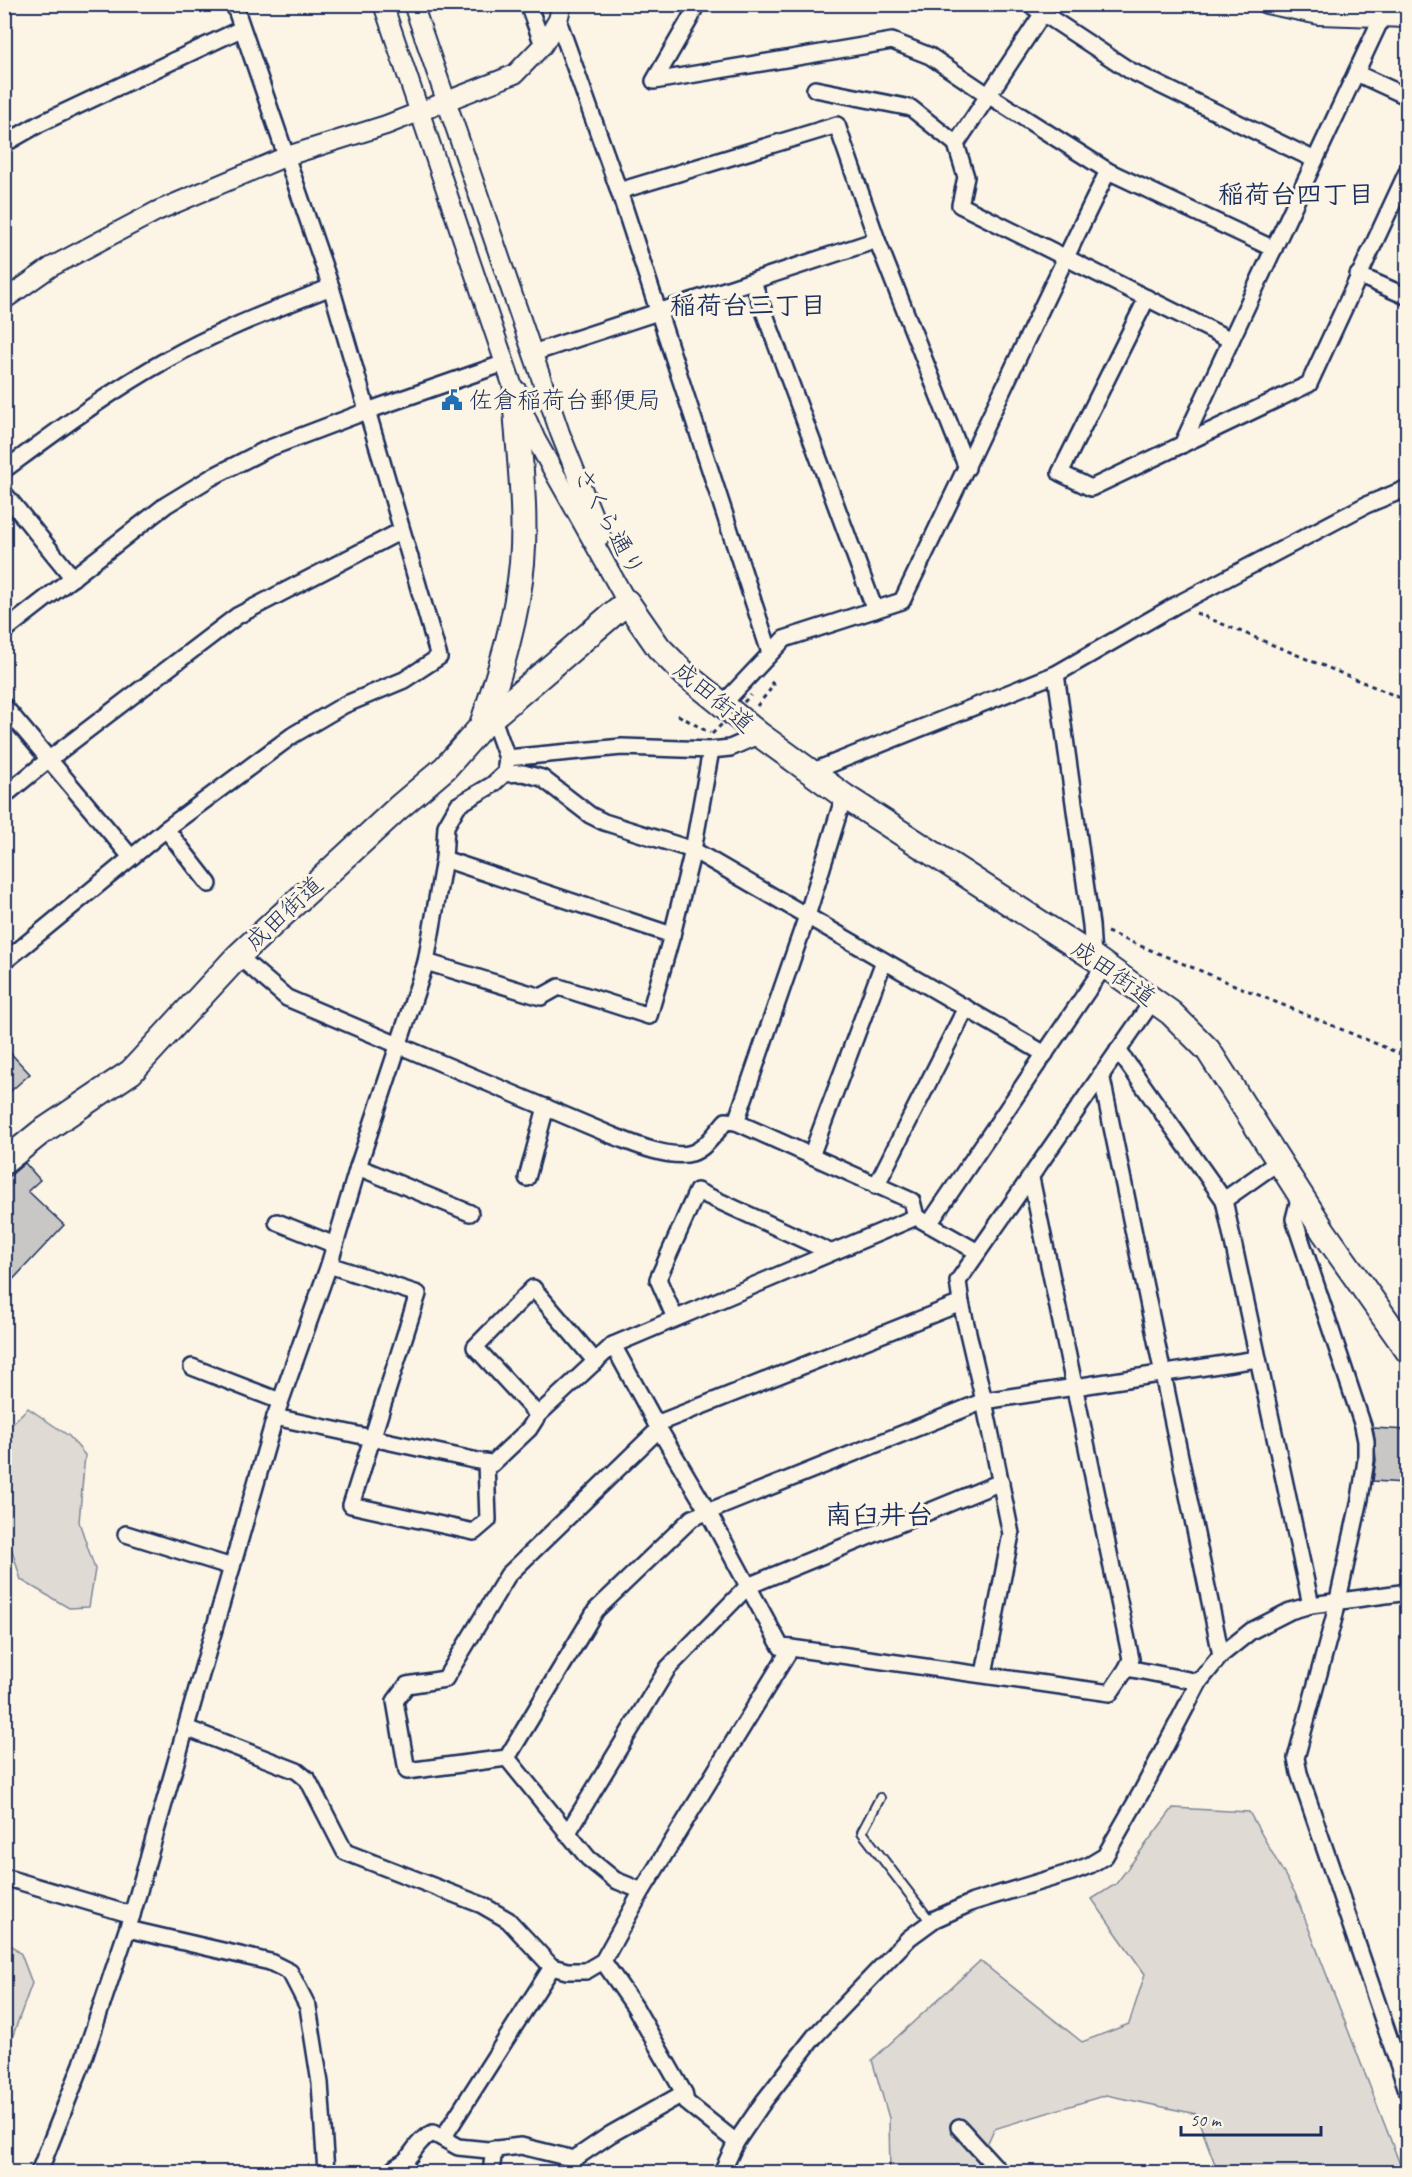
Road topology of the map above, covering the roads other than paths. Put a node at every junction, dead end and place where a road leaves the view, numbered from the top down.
1 (234, 4) edge
2 (383, 4) edge
3 (413, 4) edge
4 (528, 4) edge
5 (696, 4) edge
6 (1266, 4) edge
7 (1040, 7) edge
8 (560, 12) edge
9 (1382, 17) junction
10 (1407, 18) edge
11 (241, 29) junction
12 (543, 45) junction
13 (1356, 73) junction
14 (815, 89) dead end
15 (988, 95) junction
16 (1407, 97) edge
17 (447, 101) junction
18 (420, 112) junction
19 (4, 144) edge
20 (956, 144) junction
21 (287, 156) junction
22 (1315, 160) junction
23 (1407, 170) edge
24 (1108, 171) junction
25 (619, 191) junction
26 (877, 240) junction
27 (1274, 249) junction
28 (1065, 258) junction
29 (1358, 275) junction
30 (753, 282) junction
31 (331, 287) junction
32 (1407, 297) edge
33 (1147, 298) junction
34 (4, 300) edge
35 (658, 311) junction
36 (1232, 340) junction
37 (532, 353) junction
38 (505, 363) junction
39 (515, 393) junction
40 (367, 411) junction
41 (1182, 445) junction
42 (967, 468) junction
43 (4, 470) edge
44 (1407, 488) edge
45 (4, 493) edge
46 (401, 531) junction
47 (73, 578) junction
48 (627, 602) junction
49 (875, 610) junction
50 (4, 630) edge
51 (770, 653) junction
52 (1056, 674) junction
53 (722, 705) junction
54 (4, 706) edge
55 (487, 721) junction
56 (760, 735) junction
57 (711, 750) junction
58 (507, 758) junction
59 (48, 760) junction
60 (811, 772) junction
61 (504, 774) junction
62 (4, 796) edge
63 (844, 796) junction
64 (166, 829) junction
65 (693, 850) junction
66 (131, 857) junction
67 (444, 859) junction
68 (208, 884) dead end
69 (807, 916) junction
70 (672, 935) junction
71 (238, 956) junction
72 (884, 961) junction
73 (1099, 961) junction
74 (4, 962) edge
75 (426, 962) junction
76 (1154, 999) junction
77 (966, 1008) junction
78 (400, 1045) junction
79 (1118, 1050) junction
80 (1045, 1054) junction
81 (1101, 1074) junction
82 (546, 1107) junction
83 (736, 1122) junction
84 (811, 1156) junction
85 (4, 1162) edge
86 (1278, 1162) junction
87 (358, 1167) junction
88 (527, 1178) dead end
89 (1031, 1178) junction
90 (876, 1186) junction
91 (1300, 1195) junction
92 (1224, 1200) junction
93 (470, 1213) dead end
94 (923, 1221) junction
95 (277, 1222) dead end
96 (335, 1245) junction
97 (830, 1252) junction
98 (978, 1252) junction
99 (329, 1264) junction
100 (961, 1303) junction
101 (675, 1318) junction
102 (613, 1345) junction
103 (1407, 1351) edge
104 (1257, 1359) junction
105 (596, 1362) junction
106 (192, 1367) dead end
107 (1163, 1373) junction
108 (1074, 1387) junction
109 (280, 1401) junction
110 (984, 1401) junction
111 (538, 1415) junction
112 (275, 1417) junction
113 (658, 1426) junction
114 (372, 1437) junction
115 (486, 1462) junction
116 (1001, 1482) junction
117 (708, 1510) junction
118 (126, 1534) dead end
119 (232, 1567) junction
120 (748, 1586) junction
121 (1407, 1592) edge
122 (1338, 1603) junction
123 (1311, 1605) junction
124 (791, 1648) junction
125 (1221, 1655) junction
126 (1127, 1668) junction
127 (984, 1674) junction
128 (1199, 1682) junction
129 (186, 1728) junction
130 (507, 1758) junction
131 (880, 1798) dead end
132 (567, 1834) junction
133 (4, 1877) edge
134 (642, 1891) junction
135 (130, 1922) junction
136 (931, 1922) junction
137 (603, 1961) junction
138 (552, 1967) junction
139 (684, 2093) junction
140 (1407, 2093) edge
141 (959, 2127) dead end
142 (443, 2138) junction
143 (736, 2142) junction
144 (494, 2149) junction
145 (39, 2172) edge
146 (326, 2172) edge
147 (392, 2172) edge
148 (491, 2172) edge
149 (722, 2172) edge
150 (1000, 2172) edge

1 - 11 street
2 - 18 street, さくら通り
3 - 17 street, さくら通り
4 - 12 street
5 - 15 street
6 - 9 street
7 - 15 street
7 - 22 street
8 - 12 street
8 - 25 street
9 - 10 street
9 - 13 street
11 - 19 street
11 - 21 street
12 - 17 street
13 - 16 street
13 - 22 street
14 - 20 street
15 - 20 street
15 - 24 street
17 - 18 street
17 - 37 street, さくら通り
18 - 21 street
18 - 38 street, さくら通り
20 - 28 street
21 - 31 street
21 - 34 street
22 - 27 street
23 - 29 street
24 - 27 street
24 - 28 street
25 - 26 street
25 - 35 street
26 - 30 street
26 - 42 street
27 - 36 street
28 - 33 street
28 - 42 street
29 - 32 street
29 - 41 street
30 - 35 street
30 - 49 street
31 - 40 street
31 - 43 street
33 - 36 street
33 - 41 street
35 - 37 street
35 - 51 street
36 - 41 street
37 - 48 street, さくら通り
38 - 39 street, さくら通り
38 - 40 street
39 - 48 street, さくら通り
39 - 55 highway
40 - 46 street
40 - 47 street
42 - 49 street
44 - 52 street
45 - 47 street
46 - 59 street
46 - 64 street
47 - 50 street
48 - 53 highway, 成田街道
48 - 55 highway, 成田街道
49 - 51 street
51 - 53 street
52 - 60 street
52 - 73 street
53 - 56 highway, 成田街道
54 - 59 street
55 - 58 street
55 - 71 highway, 成田街道
56 - 57 street
56 - 60 highway, 成田街道
57 - 58 street
57 - 65 street
58 - 61 street
59 - 62 street
59 - 66 street
60 - 63 highway, 成田街道
61 - 65 street
61 - 67 street
63 - 69 street
63 - 73 highway, 成田街道
64 - 66 street
64 - 68 street
65 - 69 street
65 - 70 street
66 - 74 street
67 - 70 street
67 - 75 street
69 - 72 street
69 - 83 street
70 - 75 street
71 - 78 street
71 - 85 highway, 成田街道
72 - 77 street
72 - 84 street
73 - 76 highway, 成田街道
73 - 80 street
75 - 78 street
76 - 79 street
76 - 86 highway, 成田街道
77 - 80 street
77 - 90 street
78 - 82 street
78 - 87 street
79 - 81 street
79 - 92 street
80 - 94 street
81 - 89 street
81 - 107 street
82 - 83 street
82 - 88 street
83 - 84 street
84 - 90 street
86 - 91 highway, 成田街道
86 - 92 street
87 - 93 street
87 - 96 street
89 - 98 street
89 - 108 street
90 - 94 street
91 - 103 highway, 成田街道
91 - 122 street
92 - 104 street
94 - 97 street
94 - 98 street
95 - 96 street
96 - 99 street
97 - 101 street
97 - 101 street
98 - 100 street
99 - 109 street
99 - 114 street
100 - 110 street
100 - 113 street
101 - 102 street
102 - 105 street
102 - 113 street
104 - 107 street
104 - 123 street
105 - 111 street
105 - 111 street
106 - 109 street
107 - 108 street
107 - 125 street
108 - 110 street
108 - 126 street
109 - 112 street
110 - 116 street
110 - 117 street
111 - 115 street
112 - 114 street
112 - 119 street
113 - 117 street
113 - 130 street
114 - 115 street
114 - 115 street
116 - 120 street
116 - 127 street
117 - 120 street
117 - 130 street
118 - 119 street
119 - 129 street
120 - 124 street
120 - 132 street
121 - 122 street
122 - 123 street
122 - 140 street
123 - 125 street
124 - 127 street
124 - 134 street
125 - 128 street
126 - 127 street
126 - 128 street
128 - 136 street
129 - 135 street
129 - 138 street
130 - 132 street
131 - 136 lane
132 - 134 street
133 - 135 street
134 - 137 street
135 - 145 street
135 - 146 street
136 - 143 street
137 - 138 street
137 - 139 street
138 - 142 street
139 - 143 street
139 - 144 street
141 - 150 street
142 - 144 street
142 - 147 street
143 - 149 street
144 - 148 street

